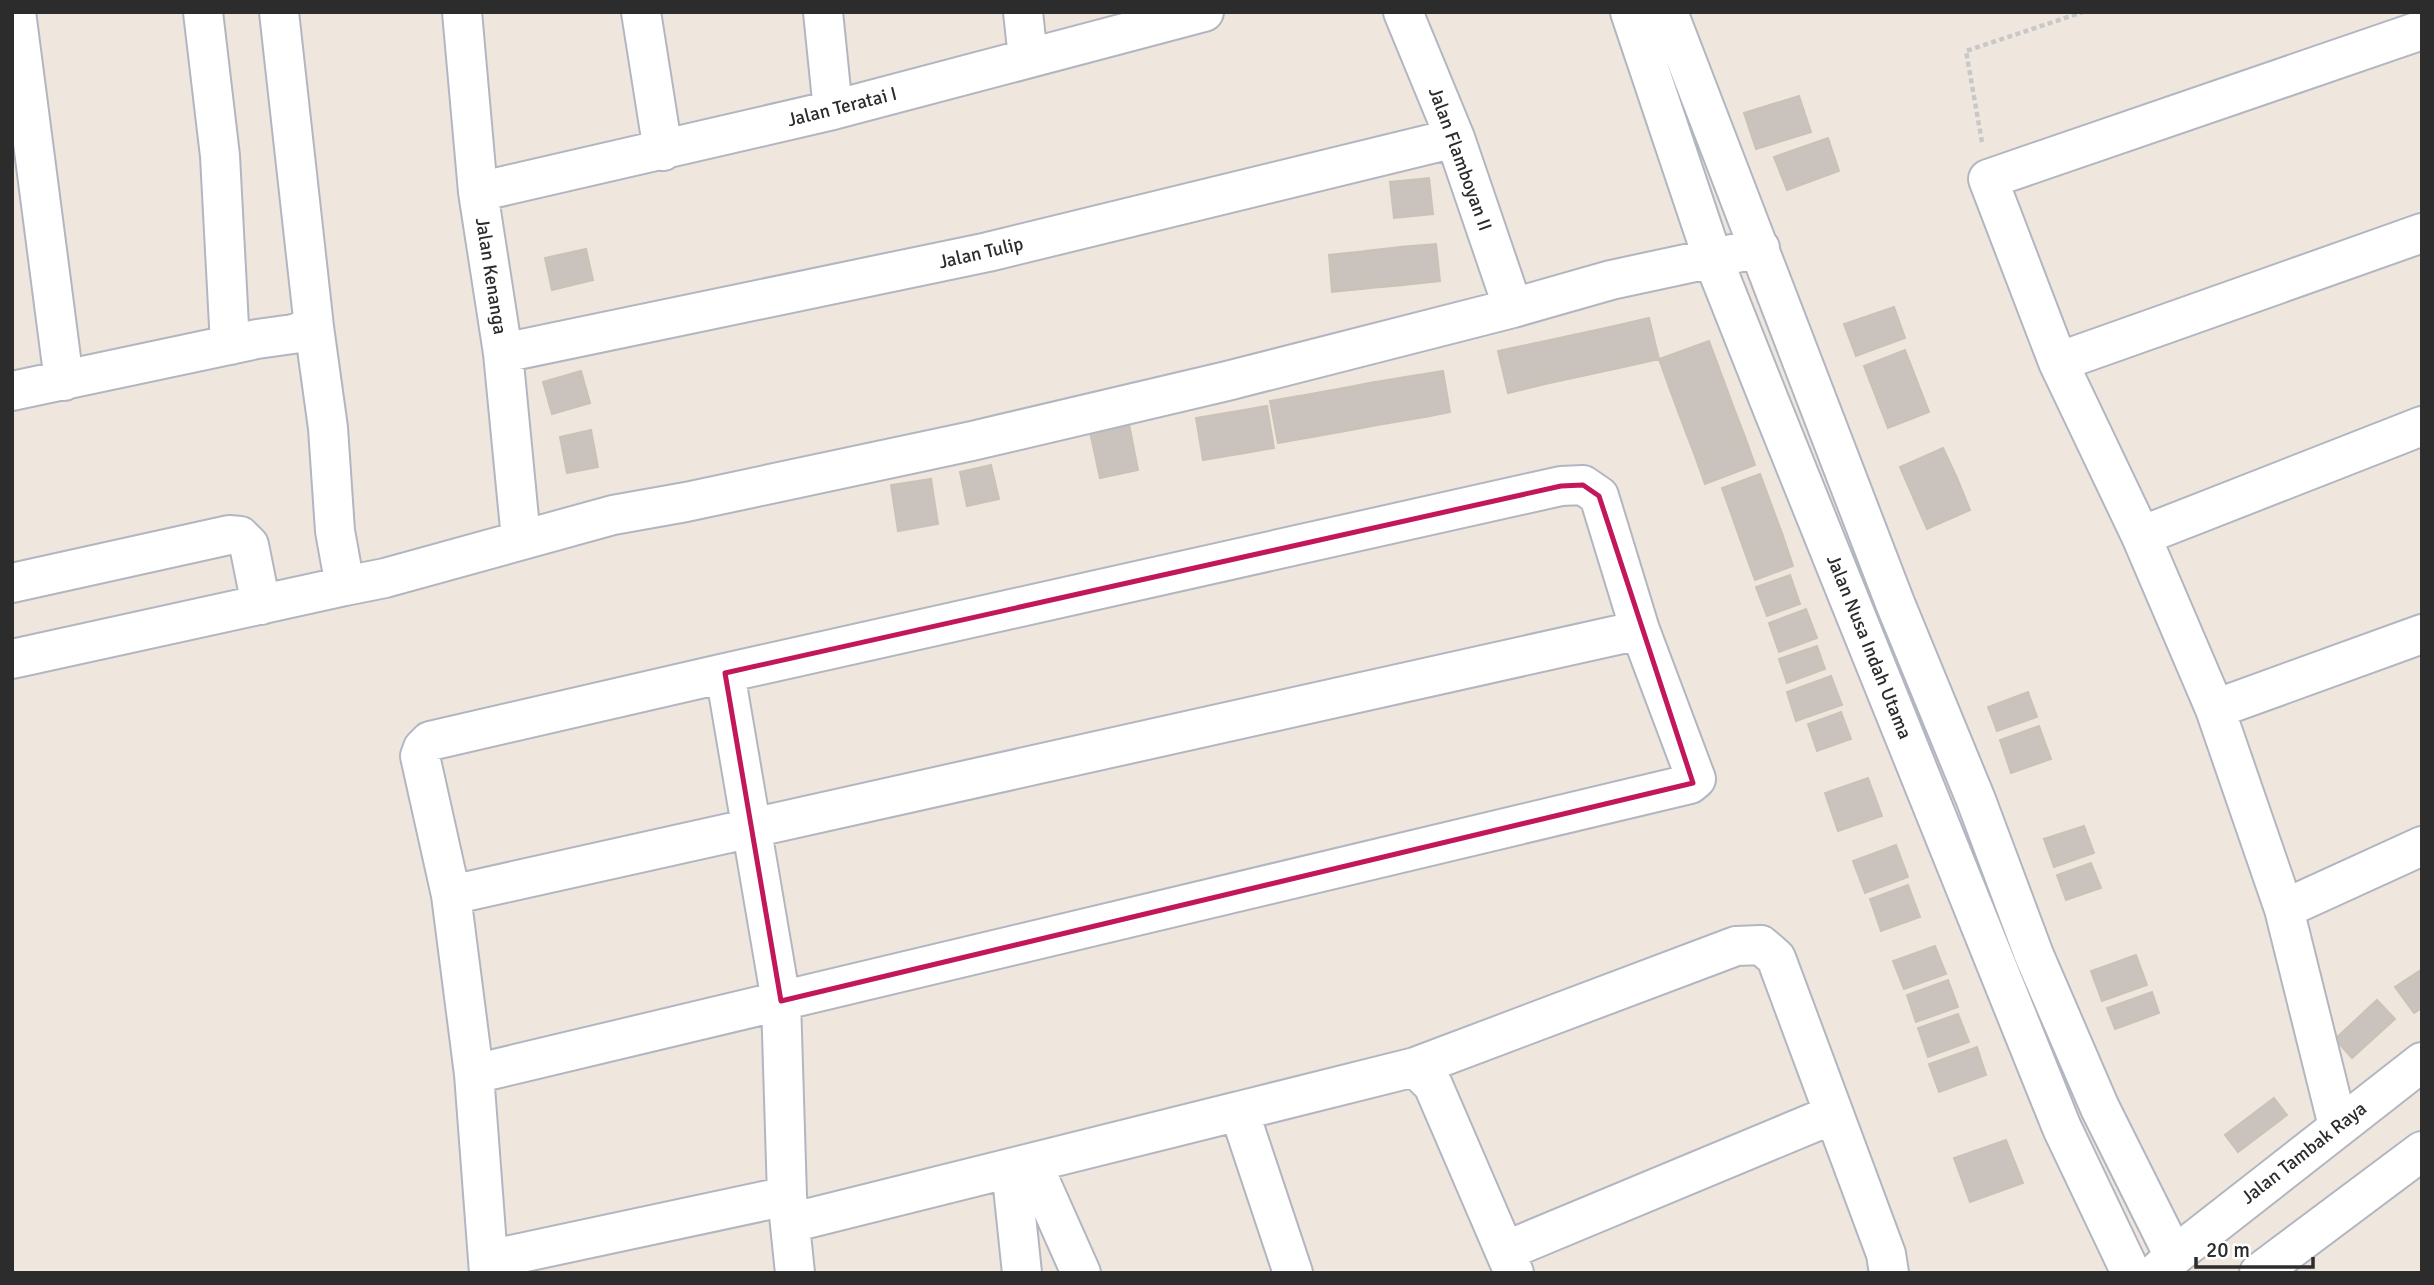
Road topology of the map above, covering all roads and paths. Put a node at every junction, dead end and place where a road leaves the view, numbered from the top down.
1 (16, 12) edge
2 (203, 12) edge
3 (279, 12) edge
4 (462, 12) edge
5 (641, 12) edge
6 (823, 12) edge
7 (1023, 12) edge
8 (1205, 12) edge
9 (1403, 12) edge
10 (2083, 12) edge
11 (1659, 16) edge
12 (2422, 30) edge
13 (1028, 58) junction
14 (833, 110) junction
15 (1455, 138) junction
16 (663, 151) junction
17 (1988, 179) junction
18 (478, 192) junction
19 (2422, 233) edge
20 (1760, 248) junction
21 (1713, 259) junction
22 (1513, 308) junction
23 (274, 336) junction
24 (503, 353) junction
25 (2058, 362) junction
26 (64, 381) junction
27 (12, 391) edge
28 (2422, 426) edge
29 (2141, 536) junction
30 (521, 539) junction
31 (12, 583) edge
32 (345, 586) junction
33 (261, 606) junction
34 (1640, 629) junction
35 (2422, 634) edge
36 (12, 659) edge
37 (724, 673) junction
38 (2215, 709) junction
39 (752, 828) junction
40 (2422, 846) edge
41 (451, 895) junction
42 (2284, 909) junction
43 (781, 1001) junction
44 (2422, 1062) edge
45 (1415, 1067) junction
46 (474, 1074) junction
47 (1239, 1111) junction
48 (1834, 1114) junction
49 (2338, 1126) junction
50 (2422, 1151) edge
51 (1021, 1166) junction
52 (789, 1210) junction
53 (1510, 1262) edge
54 (2165, 1264) edge
55 (489, 1266) edge
56 (795, 1273) edge
57 (1022, 1273) edge
58 (1081, 1273) edge
59 (1293, 1273) edge
60 (1889, 1273) edge
61 (2131, 1273) edge
62 (2259, 1273) edge

1 - 26 street
2 - 23 street
3 - 23 street
4 - 18 street, Jalan Kenanga
5 - 16 street
6 - 14 street
7 - 13 street
8 - 13 street, Jalan Teratai I
9 - 15 street, Jalan Flamboyan II
10 - 17 path
11 - 20 street, Jalan Nusa Indah Utama
11 - 21 street, Jalan Nusa Indah Utama
12 - 17 street
13 - 14 street, Jalan Teratai I
14 - 16 street, Jalan Teratai I
15 - 22 street, Jalan Flamboyan II
15 - 24 street, Jalan Tulip
16 - 18 street, Jalan Teratai I
17 - 25 street
18 - 24 street, Jalan Kenanga
19 - 25 street
20 - 21 street
20 - 54 street, Jalan Nusa Indah Utama
21 - 22 street
21 - 61 street, Jalan Nusa Indah Utama
22 - 30 street
23 - 26 street
23 - 32 street
24 - 30 street, Jalan Kenanga
25 - 29 street
26 - 27 street
28 - 29 street
29 - 38 street
30 - 32 street
31 - 33 street
32 - 33 street
33 - 36 street
34 - 37 street
34 - 39 street
34 - 43 street
35 - 38 street
37 - 39 street
37 - 41 street
38 - 42 street
39 - 41 street
39 - 43 street
40 - 42 street
41 - 46 street
42 - 49 street
43 - 46 street
43 - 52 street
44 - 49 street, Jalan Tambak Raya
45 - 47 street
45 - 48 street
45 - 53 street
46 - 55 street
47 - 51 street
47 - 59 street
48 - 53 street
48 - 60 street
49 - 54 street, Jalan Tambak Raya
50 - 62 street
51 - 52 street
51 - 57 street
51 - 58 street
52 - 55 street
52 - 56 street

